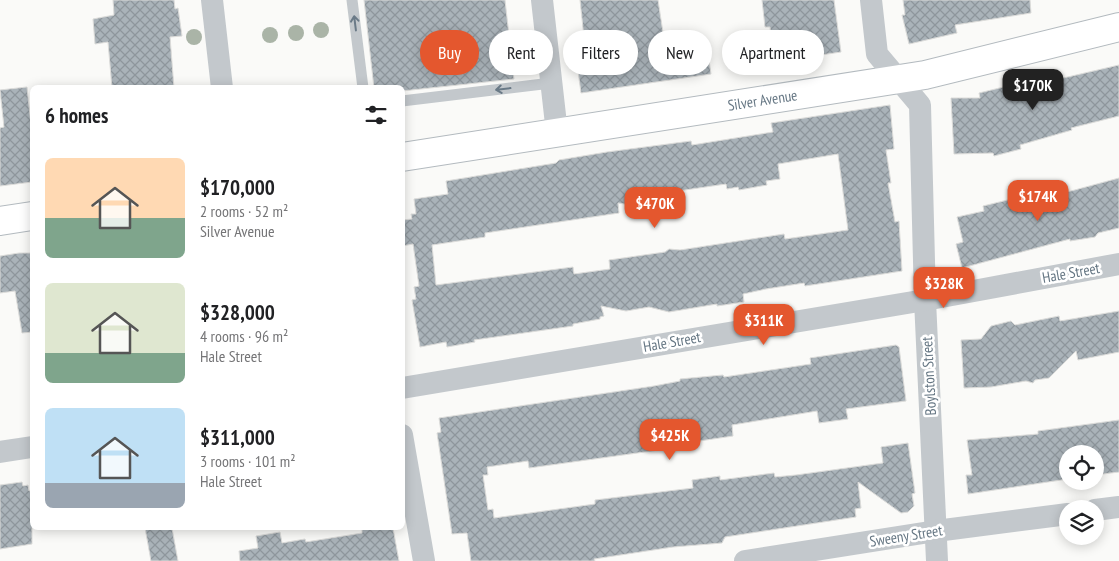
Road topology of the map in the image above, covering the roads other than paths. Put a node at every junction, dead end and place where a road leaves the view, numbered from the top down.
1 (212, 0) edge
2 (352, 0) edge
3 (542, 0) edge
4 (871, 0) edge
5 (1119, 27) edge
6 (898, 79) junction
7 (551, 82) junction
8 (222, 85) edge
9 (363, 85) edge
10 (405, 101) edge
11 (557, 133) junction
12 (405, 157) edge
13 (30, 216) edge
14 (0, 221) edge
15 (1119, 264) edge
16 (925, 300) junction
17 (405, 387) edge
18 (30, 447) edge
19 (0, 452) edge
20 (405, 452) edge
21 (1119, 507) edge
22 (1104, 509) edge
23 (1059, 515) edge
24 (936, 531) junction
25 (424, 561) edge
26 (745, 561) edge
27 (937, 561) edge

1 - 8 street
9 -> 2 lane
3 - 7 street
4 - 6 street, Boylston Street
5 - 6 main road, Silver Avenue
6 - 11 main road, Silver Avenue
6 - 16 street, Boylston Street
7 -> 10 lane
7 - 11 street
11 - 12 main road, Silver Avenue
13 - 14 main road
15 - 16 street, Hale Street
16 - 17 street, Hale Street
16 - 24 street, Boylston Street
18 - 19 street
20 - 25 street
21 - 22 street
23 - 24 street, Sweeny Street
24 - 26 street, Sweeny Street
24 - 27 street, Boylston Street

